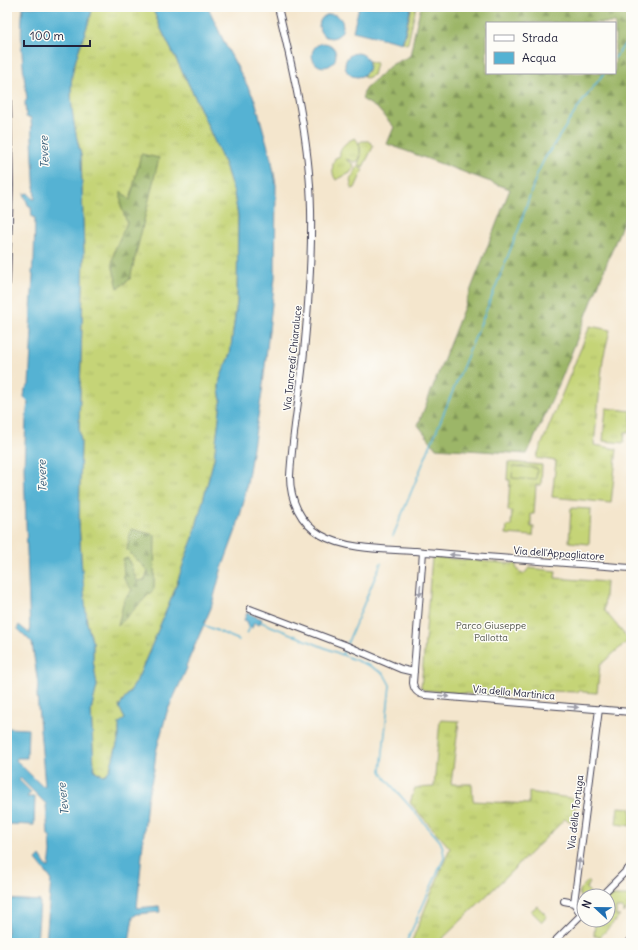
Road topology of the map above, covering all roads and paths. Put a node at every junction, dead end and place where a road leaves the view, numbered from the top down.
1 (278, 7) edge
2 (7, 64) edge
3 (7, 282) edge
4 (423, 552) junction
5 (486, 558) joint
6 (631, 568) edge
7 (250, 609) dead end
8 (414, 672) junction
9 (598, 709) junction
10 (631, 712) edge
11 (631, 866) edge
12 (609, 888) edge
13 (564, 901) dead end
14 (574, 903) junction
15 (576, 905) edge
16 (576, 921) edge
17 (631, 940) edge
18 (553, 943) edge
19 (628, 943) edge

1 - 4 street, Via Tancredi Chiaraluce
2 - 3 street
5 -> 4 street, Via Tancredi Chiaraluce
4 -> 8 street, Via della Martinica
5 - 6 street, Via dell'Appagliatore
7 - 8 street
8 -> 9 street, Via della Martinica
9 - 10 street, Via della Martinica
14 -> 9 street, Via della Tortuga
11 - 12 street
13 - 14 street
14 - 15 street
16 - 18 street
17 - 19 street

